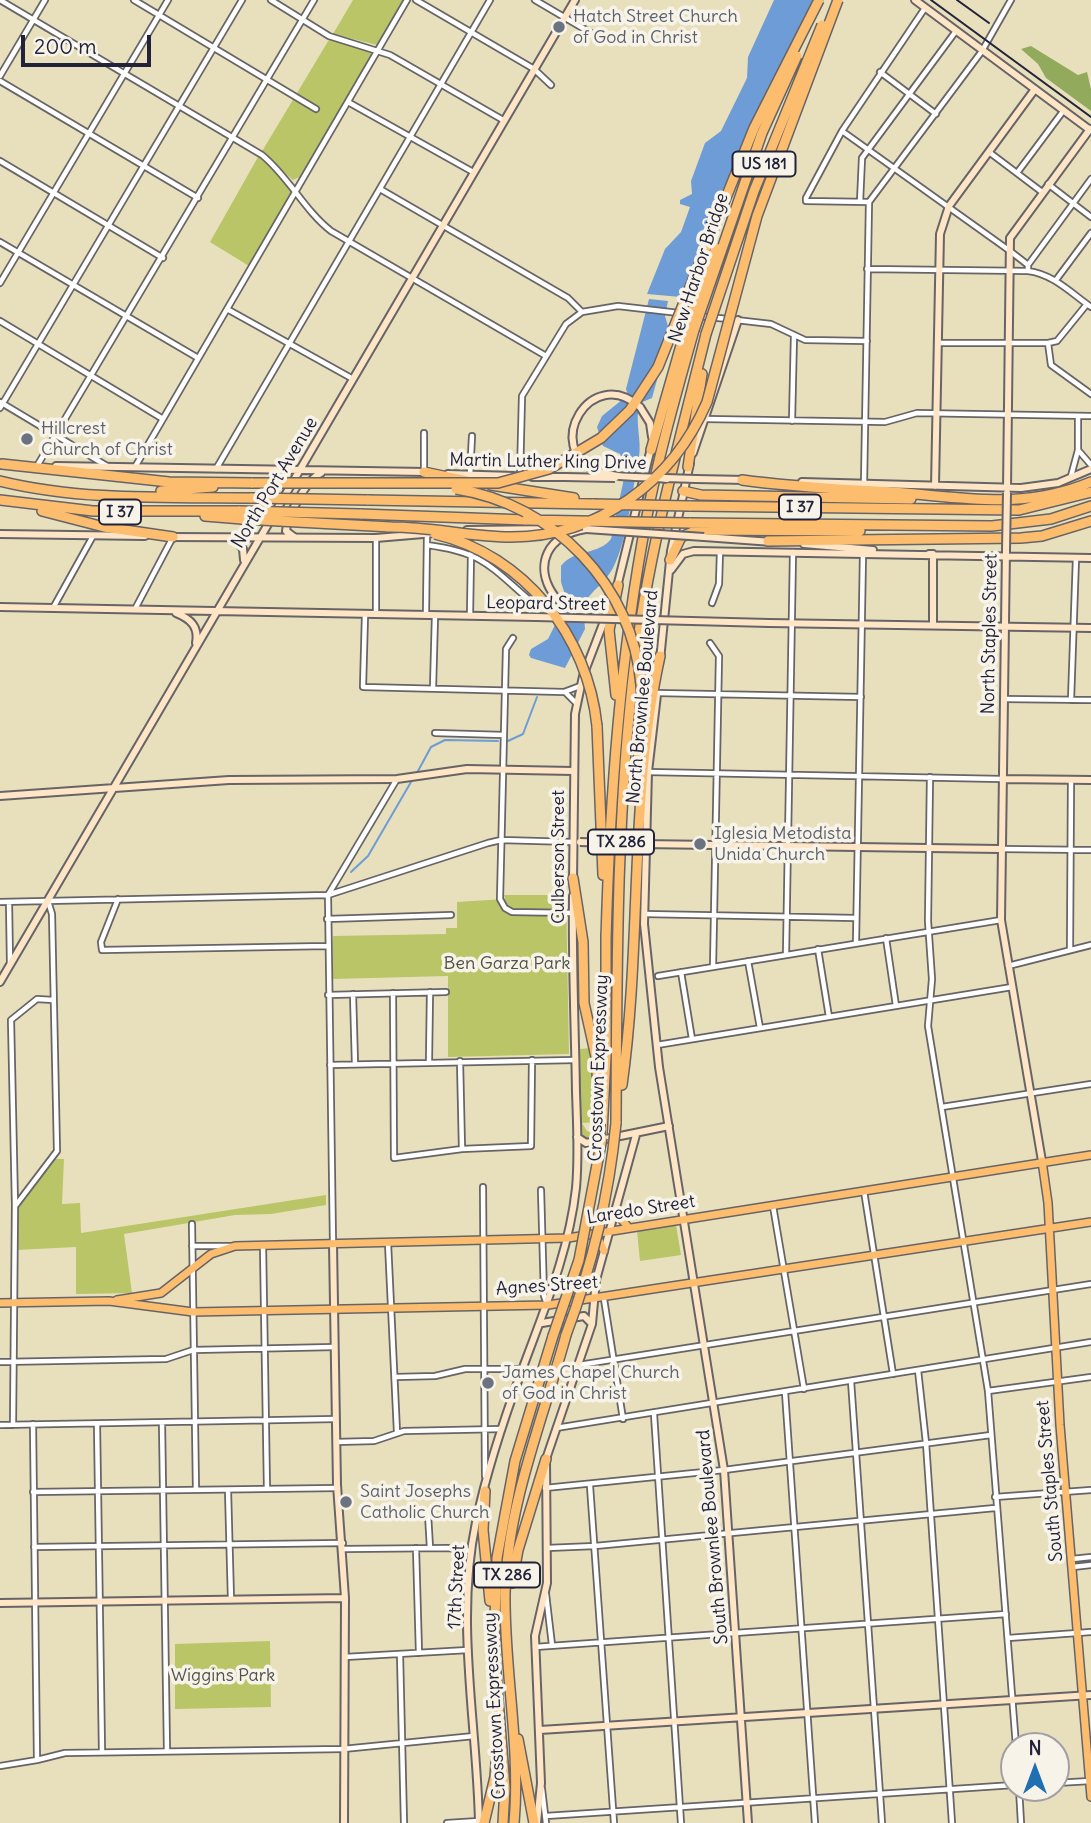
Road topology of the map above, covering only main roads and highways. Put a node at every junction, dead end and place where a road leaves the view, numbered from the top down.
1 (575, 0) edge
2 (820, 0) edge
3 (837, 0) edge
4 (915, 0) edge
5 (1035, 89) junction
6 (1090, 130) edge
7 (738, 320) road end
8 (690, 329) junction
9 (706, 334) junction
10 (651, 450) junction
11 (1, 464) edge
12 (688, 467) junction
13 (1091, 467) edge
14 (298, 471) junction
15 (329, 472) junction
16 (424, 472) junction
17 (667, 478) junction
18 (742, 480) junction
19 (0, 481) edge
20 (253, 482) junction
21 (1091, 482) edge
22 (409, 484) junction
23 (935, 486) junction
24 (1007, 490) junction
25 (683, 491) junction
26 (1091, 492) edge
27 (124, 494) junction
28 (0, 500) edge
29 (566, 500) junction
30 (994, 501) junction
31 (1091, 506) edge
32 (660, 513) joint
33 (241, 515) junction
34 (647, 515) joint
35 (1091, 522) edge
36 (387, 527) junction
37 (900, 527) junction
38 (586, 529) junction
39 (0, 534) edge
40 (173, 537) junction
41 (230, 538) junction
42 (258, 538) junction
43 (296, 538) junction
44 (768, 541) junction
45 (1006, 553) junction
46 (933, 554) junction
47 (1091, 558) edge
48 (670, 560) junction
49 (244, 563) junction
50 (668, 576) junction
51 (618, 585) junction
52 (0, 607) edge
53 (153, 610) junction
54 (216, 611) junction
55 (933, 625) junction
56 (1004, 627) junction
57 (1091, 628) edge
58 (192, 654) junction
59 (660, 656) junction
60 (618, 714) junction
61 (573, 771) junction
62 (1002, 779) junction
63 (1091, 780) edge
64 (114, 788) junction
65 (0, 796) edge
66 (576, 842) junction
67 (643, 844) junction
68 (1000, 849) junction
69 (573, 878) junction
70 (606, 939) junction
71 (633, 974) junction
72 (0, 982) edge
73 (601, 1123) junction
74 (616, 1123) junction
75 (669, 1126) junction
76 (636, 1135) junction
77 (577, 1136) junction
78 (1091, 1155) edge
79 (1042, 1161) junction
80 (615, 1212) junction
81 (683, 1219) junction
82 (1091, 1222) edge
83 (629, 1228) junction
84 (1050, 1229) junction
85 (609, 1231) junction
86 (596, 1234) junction
87 (568, 1238) junction
88 (333, 1244) junction
89 (604, 1251) junction
90 (693, 1285) junction
91 (553, 1288) junction
92 (594, 1300) junction
93 (109, 1301) junction
94 (0, 1303) edge
95 (562, 1303) junction
96 (548, 1305) junction
97 (334, 1308) junction
98 (542, 1323) junction
99 (592, 1324) junction
100 (546, 1459) junction
101 (485, 1491) junction
102 (345, 1598) junction
103 (0, 1603) edge
104 (493, 1622) junction
105 (507, 1626) junction
106 (1087, 1695) edge
107 (513, 1710) junction
108 (499, 1717) junction
109 (742, 1717) junction
110 (540, 1730) junction
111 (1090, 1781) edge
112 (1091, 1797) edge
113 (481, 1822) edge
114 (344, 1823) edge
115 (503, 1823) edge
116 (514, 1823) edge
117 (535, 1823) edge
118 (748, 1823) edge

1 - 14 main road, North Port Avenue
2 - 8 highway, New Harbor Bridge / US 181, bridge
2 - 22 highway, bridge
3 - 9 highway, New Harbor Bridge / US 181, bridge
3 - 36 highway, bridge
4 - 5 main road
5 - 6 main road
5 - 23 main road
6 - 24 main road, North Staples Street
7 - 12 main road, North Brownlee Boulevard
8 - 10 highway
8 - 34 highway, New Harbor Bridge / US 181
9 - 12 highway
9 - 32 highway, New Harbor Bridge / US 181
10 - 17 main road, bridge
10 - 51 main road, Culberson Street
11 - 14 main road, Martin Luther King Drive
11 - 20 highway
12 - 25 main road, North Brownlee Boulevard
13 - 24 main road, Martin Luther King Drive
14 - 15 main road, Martin Luther King Drive
14 - 42 main road, North Port Avenue
15 - 16 main road, Martin Luther King Drive
15 - 43 main road
16 - 17 main road, Martin Luther King Drive, bridge
16 - 29 highway
17 - 18 main road, Martin Luther King Drive, bridge
18 - 23 main road, Martin Luther King Drive
18 - 30 highway
19 - 27 highway, I 37
20 - 22 highway, bridge
20 - 27 highway
21 - 30 highway
22 - 71 highway, bridge
23 - 24 main road, Martin Luther King Drive
24 - 45 main road, North Staples Street, bridge
25 - 30 highway
25 - 48 main road, North Brownlee Boulevard
26 - 29 highway, I 37, bridge
27 - 29 highway, I 37, bridge
28 - 33 highway, I 37
28 - 40 highway
31 - 37 highway, I 37
32 - 74 highway, Crosstown Expressway / TX 286
33 - 36 highway, bridge
33 - 37 highway, I 37, bridge
34 - 60 highway, TX 286
35 - 44 highway
36 - 70 highway, bridge
37 - 48 highway
38 - 43 main road
38 - 44 main road, bridge
38 - 51 main road
39 - 40 main road
40 - 41 main road
41 - 42 main road
41 - 49 main road
42 - 43 main road
42 - 49 main road, North Port Avenue
44 - 46 main road
45 - 46 main road
45 - 47 main road
45 - 56 main road, North Staples Street
46 - 50 main road
46 - 55 main road
48 - 50 main road, North Brownlee Boulevard
49 - 54 main road, North Port Avenue
50 - 59 main road, North Brownlee Boulevard
51 - 60 highway
51 - 61 main road, Culberson Street
52 - 53 main road, Leopard Street
53 - 54 main road, Leopard Street
53 - 58 main road
54 - 55 main road, Leopard Street, bridge
54 - 58 main road, North Port Avenue
55 - 56 main road, Leopard Street
56 - 57 main road, Leopard Street
56 - 62 main road, North Staples Street
58 - 64 main road, North Port Avenue
59 - 67 main road, North Brownlee Boulevard
59 - 71 highway
60 - 70 highway, TX 286
61 - 64 main road
61 - 66 main road, Culberson Street
62 - 63 main road
62 - 68 main road, North Staples Street
64 - 65 main road
64 - 72 main road, North Port Avenue
66 - 67 main road, bridge
66 - 69 main road, Culberson Street
67 - 68 main road
67 - 75 main road, North Brownlee Boulevard
68 - 79 main road, North Staples Street
69 - 73 highway
69 - 77 main road, Culberson Street
70 - 73 highway, TX 286
71 - 74 highway
73 - 104 highway, Crosstown Expressway / TX 286, bridge
74 - 105 highway, Crosstown Expressway / TX 286, bridge
75 - 76 main road
75 - 81 main road, South Brownlee Boulevard
76 - 77 main road
76 - 80 main road
77 - 87 main road, Crosstown Expressway
78 - 79 main road, Laredo Street
79 - 81 main road, Laredo Street
79 - 84 main road, South Staples Street
80 - 83 main road
80 - 85 main road
81 - 83 main road, Laredo Street
81 - 90 main road, South Brownlee Boulevard
82 - 84 main road, Agnes Street
83 - 85 main road, Laredo Street
84 - 90 main road, Agnes Street
84 - 106 main road, South Staples Street
85 - 86 main road, Laredo Street
85 - 89 main road
86 - 87 main road, Laredo Street
86 - 89 main road
87 - 88 main road, Laredo Street
87 - 91 main road, Crosstown Expressway
88 - 93 main road, Laredo Street
88 - 97 main road
89 - 92 main road
90 - 92 main road, Agnes Street
90 - 109 main road, South Brownlee Boulevard
91 - 95 main road
91 - 96 main road, Crosstown Expressway
92 - 95 main road, Agnes Street
92 - 99 main road
93 - 94 main road, Agnes Street
93 - 97 main road, Agnes Street
95 - 96 main road, Agnes Street
96 - 97 main road, Agnes Street
96 - 98 main road, Crosstown Expressway
97 - 102 main road
98 - 99 main road
98 - 101 main road, Crosstown Expressway
99 - 100 main road
100 - 105 highway
100 - 110 main road
101 - 104 highway
101 - 113 main road, 17th Street
102 - 103 main road
102 - 114 main road
104 - 108 highway, Crosstown Expressway / TX 286
105 - 107 highway, Crosstown Expressway / TX 286
106 - 109 main road
106 - 111 main road, South Staples Street
107 - 116 highway, Crosstown Expressway / TX 286
107 - 117 highway
108 - 113 highway
108 - 115 highway, Crosstown Expressway / TX 286
109 - 110 main road
109 - 118 main road, South Brownlee Boulevard
110 - 117 main road
111 - 112 main road, South Staples Street

